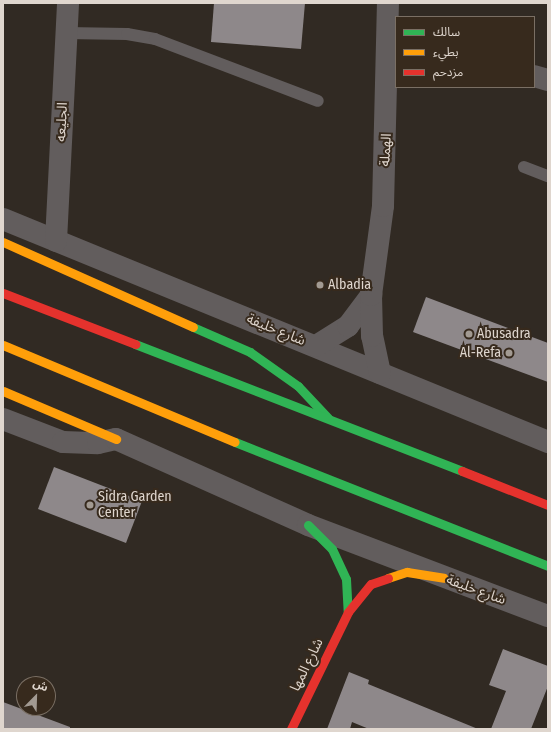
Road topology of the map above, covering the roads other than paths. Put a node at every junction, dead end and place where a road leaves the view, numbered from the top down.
1 (68, 3) edge
2 (388, 3) edge
3 (66, 34) junction
4 (393, 44) edge
5 (535, 76) edge
6 (548, 80) edge
7 (318, 101) dead end
8 (524, 167) dead end
9 (548, 176) edge
10 (3, 219) edge
11 (56, 241) junction
12 (3, 242) edge
13 (3, 293) edge
14 (370, 295) junction
15 (3, 345) edge
16 (316, 346) junction
17 (380, 373) junction
18 (3, 391) edge
19 (3, 419) edge
20 (331, 422) junction
21 (116, 439) junction
22 (548, 442) edge
23 (548, 504) edge
24 (308, 525) junction
25 (548, 566) edge
26 (444, 578) junction
27 (348, 612) junction
28 (548, 616) edge
29 (291, 729) edge

1 - 3 street, الجليعه
2 - 4 street, الهملة
3 - 7 lane
3 - 11 street, الجليعه
4 - 14 street, الهملة
5 - 6 street
8 - 9 lane
10 - 11 street, شارع خليفة
11 - 16 street, شارع خليفة
12 - 20 main road
13 - 20 main road
14 - 16 street, الهملة
14 - 17 street, الهملة
15 - 25 main road
16 - 17 street, شارع خليفة
17 - 22 street, شارع خليفة
18 - 21 main road
19 - 21 street
20 - 23 main road
21 - 24 street, شارع خليفة
24 - 26 street, شارع خليفة
24 - 27 main road, شارع المها
26 - 27 main road, شارع المها
26 - 28 street, شارع خليفة
27 - 29 main road, شارع المها

